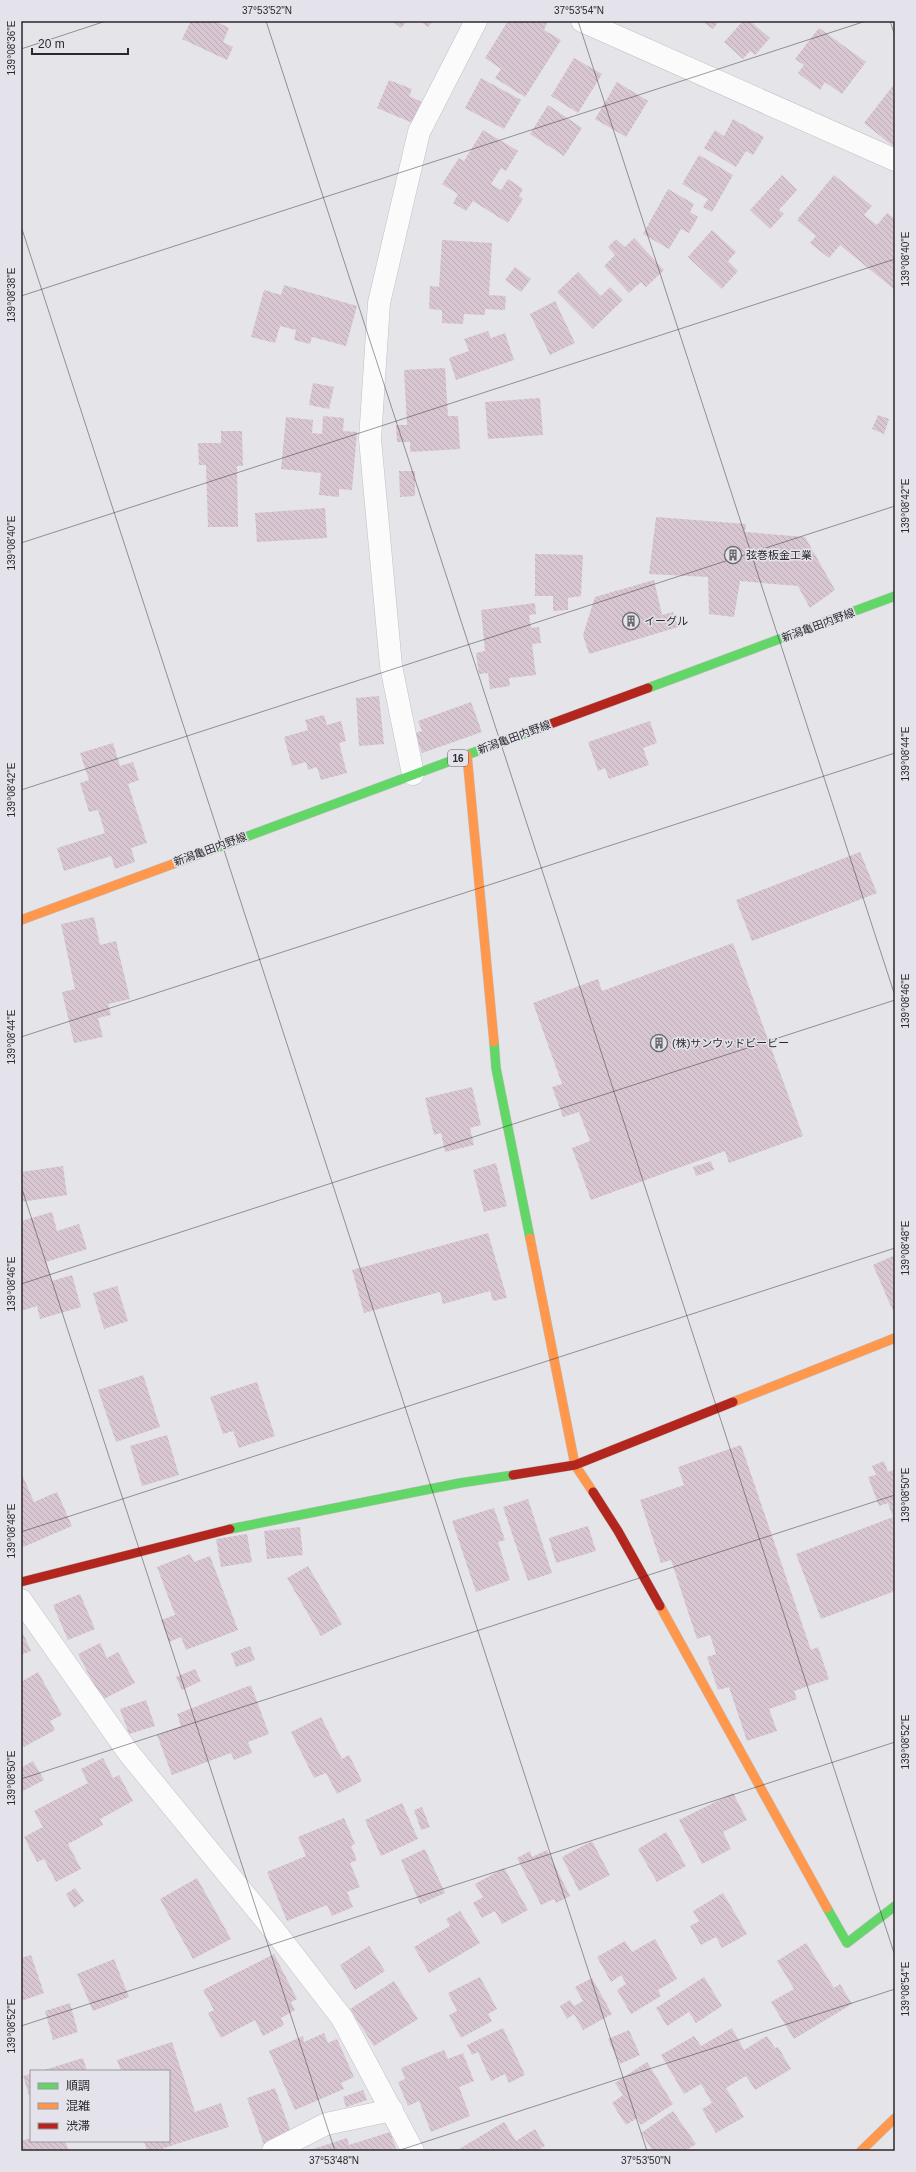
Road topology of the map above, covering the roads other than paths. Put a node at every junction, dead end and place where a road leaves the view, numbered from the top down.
1 (476, 21) edge
2 (582, 21) edge
3 (895, 160) edge
4 (895, 596) edge
5 (467, 755) junction
6 (413, 774) junction
7 (21, 920) edge
8 (895, 1338) edge
9 (575, 1466) junction
10 (21, 1582) edge
11 (21, 1600) edge
12 (895, 1906) edge
13 (392, 2110) junction
14 (895, 2118) edge
15 (273, 2151) edge
16 (413, 2151) edge
17 (861, 2151) edge

1 - 6 street
2 - 3 street
4 - 5 street, 新潟亀田内野線 / 16
5 - 6 street, 新潟亀田内野線 / 16
5 - 9 street
6 - 7 street, 新潟亀田内野線 / 16
8 - 9 street
9 - 10 street
9 - 12 street
11 - 13 street
13 - 15 street
13 - 16 street
14 - 17 street

